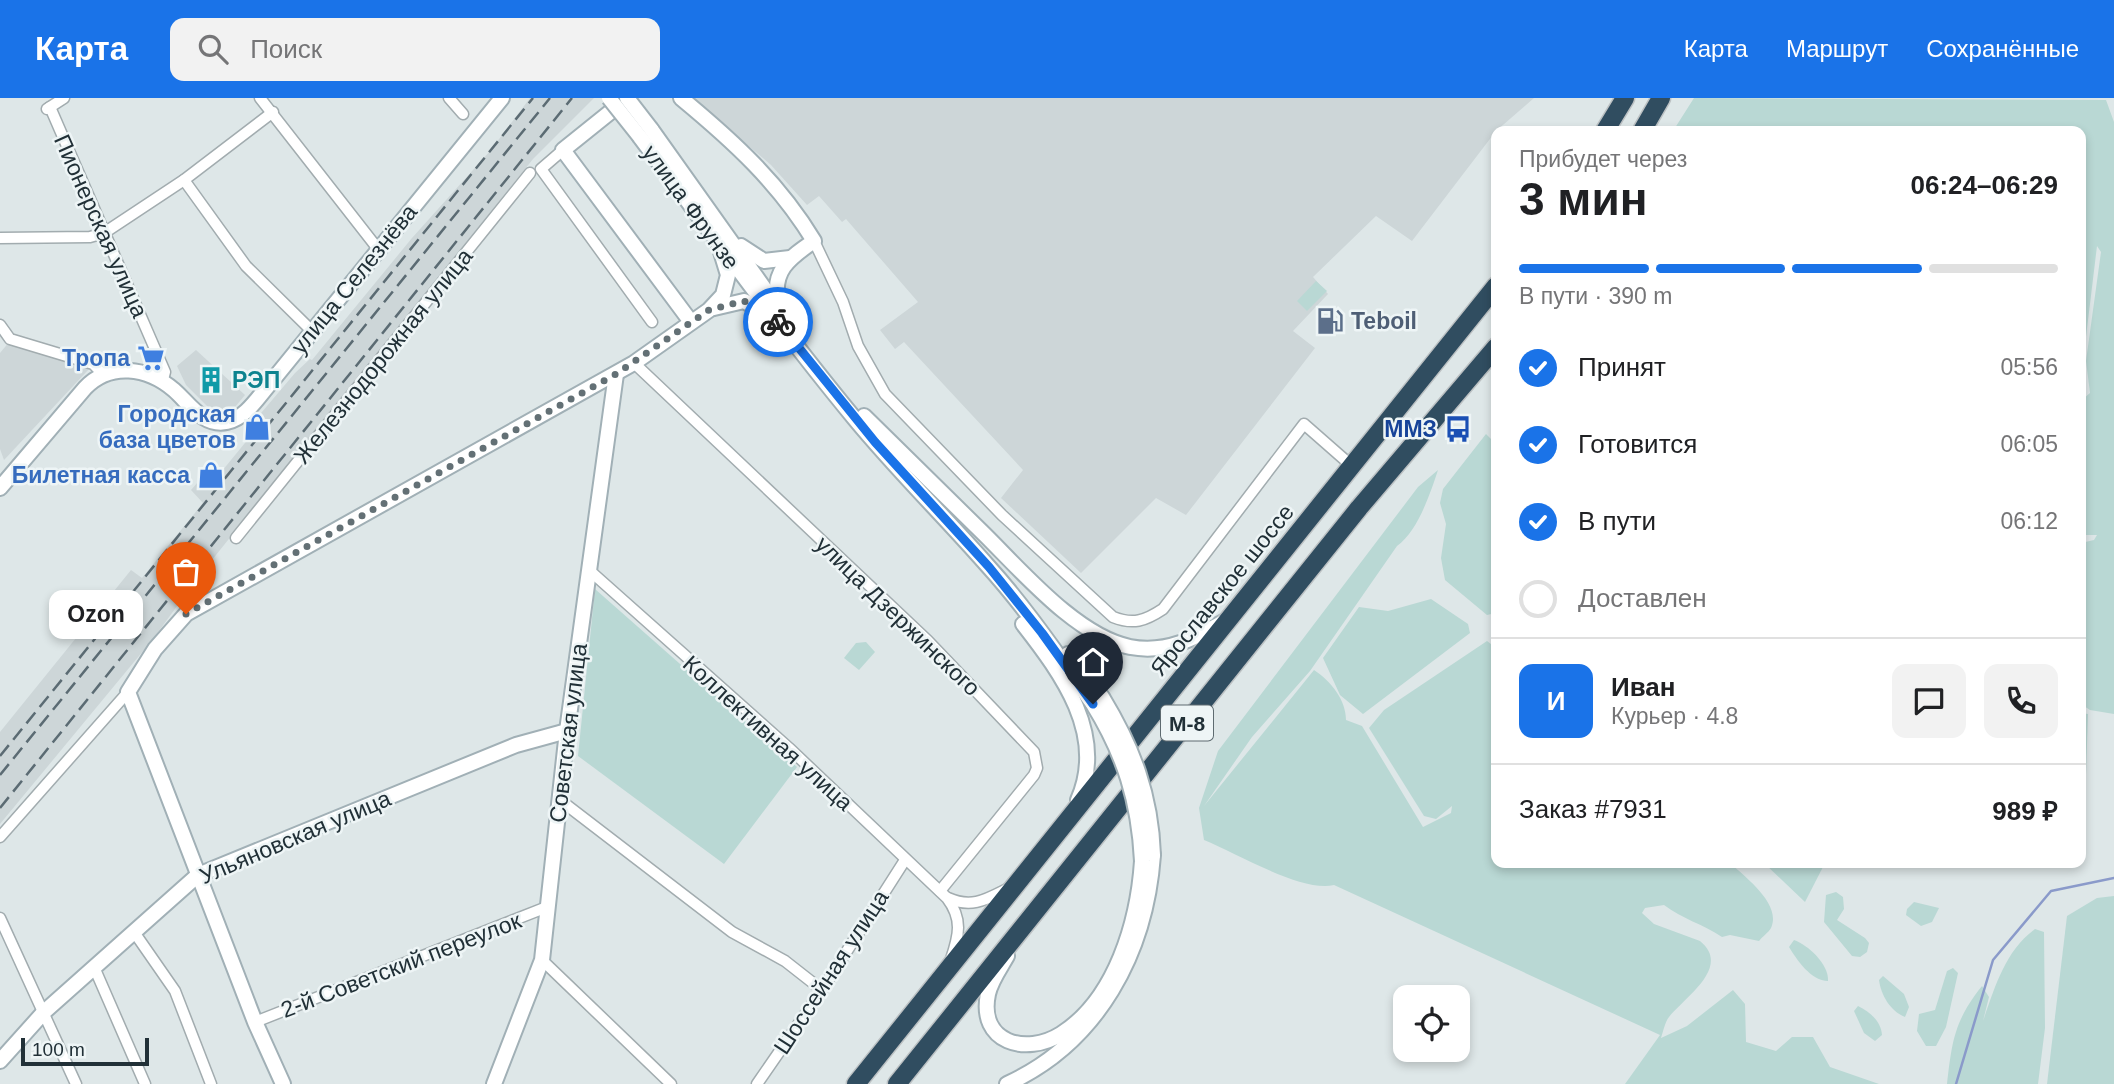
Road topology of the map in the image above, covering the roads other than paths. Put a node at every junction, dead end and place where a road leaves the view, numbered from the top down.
1 (64, 98) edge
2 (260, 98) edge
3 (449, 98) edge
4 (502, 98) edge
5 (609, 98) edge
6 (627, 98) edge
7 (681, 98) edge
8 (1625, 98) edge
9 (1661, 98) edge
10 (272, 113) junction
11 (463, 114) dead end
12 (1608, 126) edge
13 (1645, 126) edge
14 (645, 133) junction
15 (563, 150) junction
16 (530, 173) dead end
17 (184, 180) junction
18 (104, 233) junction
19 (0, 238) edge
20 (724, 239) junction
21 (814, 241) junction
22 (378, 249) junction
23 (790, 258) junction
24 (1491, 292) edge
25 (709, 310) junction
26 (778, 316) junction
27 (652, 322) dead end
28 (691, 322) junction
29 (0, 325) edge
30 (312, 331) junction
31 (1491, 353) edge
32 (634, 363) junction
33 (102, 373) junction
34 (616, 374) junction
35 (162, 383) junction
36 (860, 417) junction
37 (1353, 467) junction
38 (0, 488) edge
39 (236, 538) dead end
40 (589, 569) junction
41 (1229, 619) junction
42 (128, 692) junction
43 (567, 731) junction
44 (560, 800) junction
45 (1072, 814) junction
46 (0, 837) edge
47 (1148, 858) junction
48 (905, 860) junction
49 (198, 874) junction
50 (1016, 885) junction
51 (943, 894) junction
52 (547, 907) junction
53 (0, 918) edge
54 (1026, 922) junction
55 (134, 932) junction
56 (542, 960) junction
57 (94, 967) junction
58 (947, 971) junction
59 (822, 990) junction
60 (44, 1012) junction
61 (255, 1022) junction
62 (0, 1060) edge
63 (76, 1084) edge
64 (145, 1084) edge
65 (211, 1084) edge
66 (283, 1084) edge
67 (494, 1084) edge
68 (671, 1084) edge
69 (757, 1084) edge
70 (856, 1084) edge
71 (897, 1084) edge
72 (1007, 1084) edge

1 - 18 street, Пионерская улица
2 - 10 street
3 - 11 street
4 - 22 street, улица Селезнёва
5 - 14 street, улица Фрунзе, bridge
6 - 14 street, улица Фрунзе, bridge
6 - 15 street
7 - 21 street
8 - 12 highway
9 - 13 highway
10 - 17 street
10 - 22 street
14 - 20 street, улица Фрунзе
15 - 27 street
15 - 28 street
16 - 39 street, Железнодорожная улица
17 - 18 street
17 - 30 street
18 - 19 street
18 - 35 street, Пионерская улица
20 - 23 street
20 - 25 street
20 - 26 street, улица Фрунзе
21 - 23 street
21 - 37 street
22 - 30 street, улица Селезнёва
23 - 26 street
24 - 37 highway, Ярославское шоссе / М-8
25 - 26 street
25 - 28 street
26 - 36 street, улица Фрунзе
28 - 32 street
29 - 33 street
30 - 35 street, улица Селезнёва
31 - 54 highway, М-8
32 - 34 street
32 - 51 street, улица Дзержинского
33 - 35 street
33 - 38 street
34 - 40 street, Советская улица
34 - 42 street
36 - 41 street
36 - 45 street
36 - 47 street, улица Фрунзе, bridge
37 - 41 highway, Ярославское шоссе / М-8
40 - 43 street, Советская улица
40 - 48 street, Коллективная улица
41 - 45 highway, Ярославское шоссе / М-8
42 - 46 street
42 - 49 street
43 - 44 street, Советская улица
43 - 49 street, Ульяновская улица
44 - 52 street, Советская улица
44 - 59 street
45 - 50 highway, Ярославское шоссе / М-8
47 - 54 street
47 - 72 street
48 - 51 street, Коллективная улица
48 - 59 street, Шоссейная улица
49 - 55 street, Ульяновская улица
49 - 61 street
50 - 51 street
50 - 58 highway, Ярославское шоссе / М-8
51 - 58 street, Коллективная улица
52 - 56 street, Советская улица
52 - 61 street, 2-й Советский переулок
53 - 60 street
54 - 71 highway, М-8
55 - 57 street, Ульяновская улица
55 - 65 street
56 - 67 street, Советская улица
56 - 68 street
57 - 60 street, Ульяновская улица
57 - 64 street
58 - 70 highway, Ярославское шоссе / М-8
59 - 69 street, Шоссейная улица
60 - 62 street, Ульяновская улица
60 - 63 street
61 - 66 street

